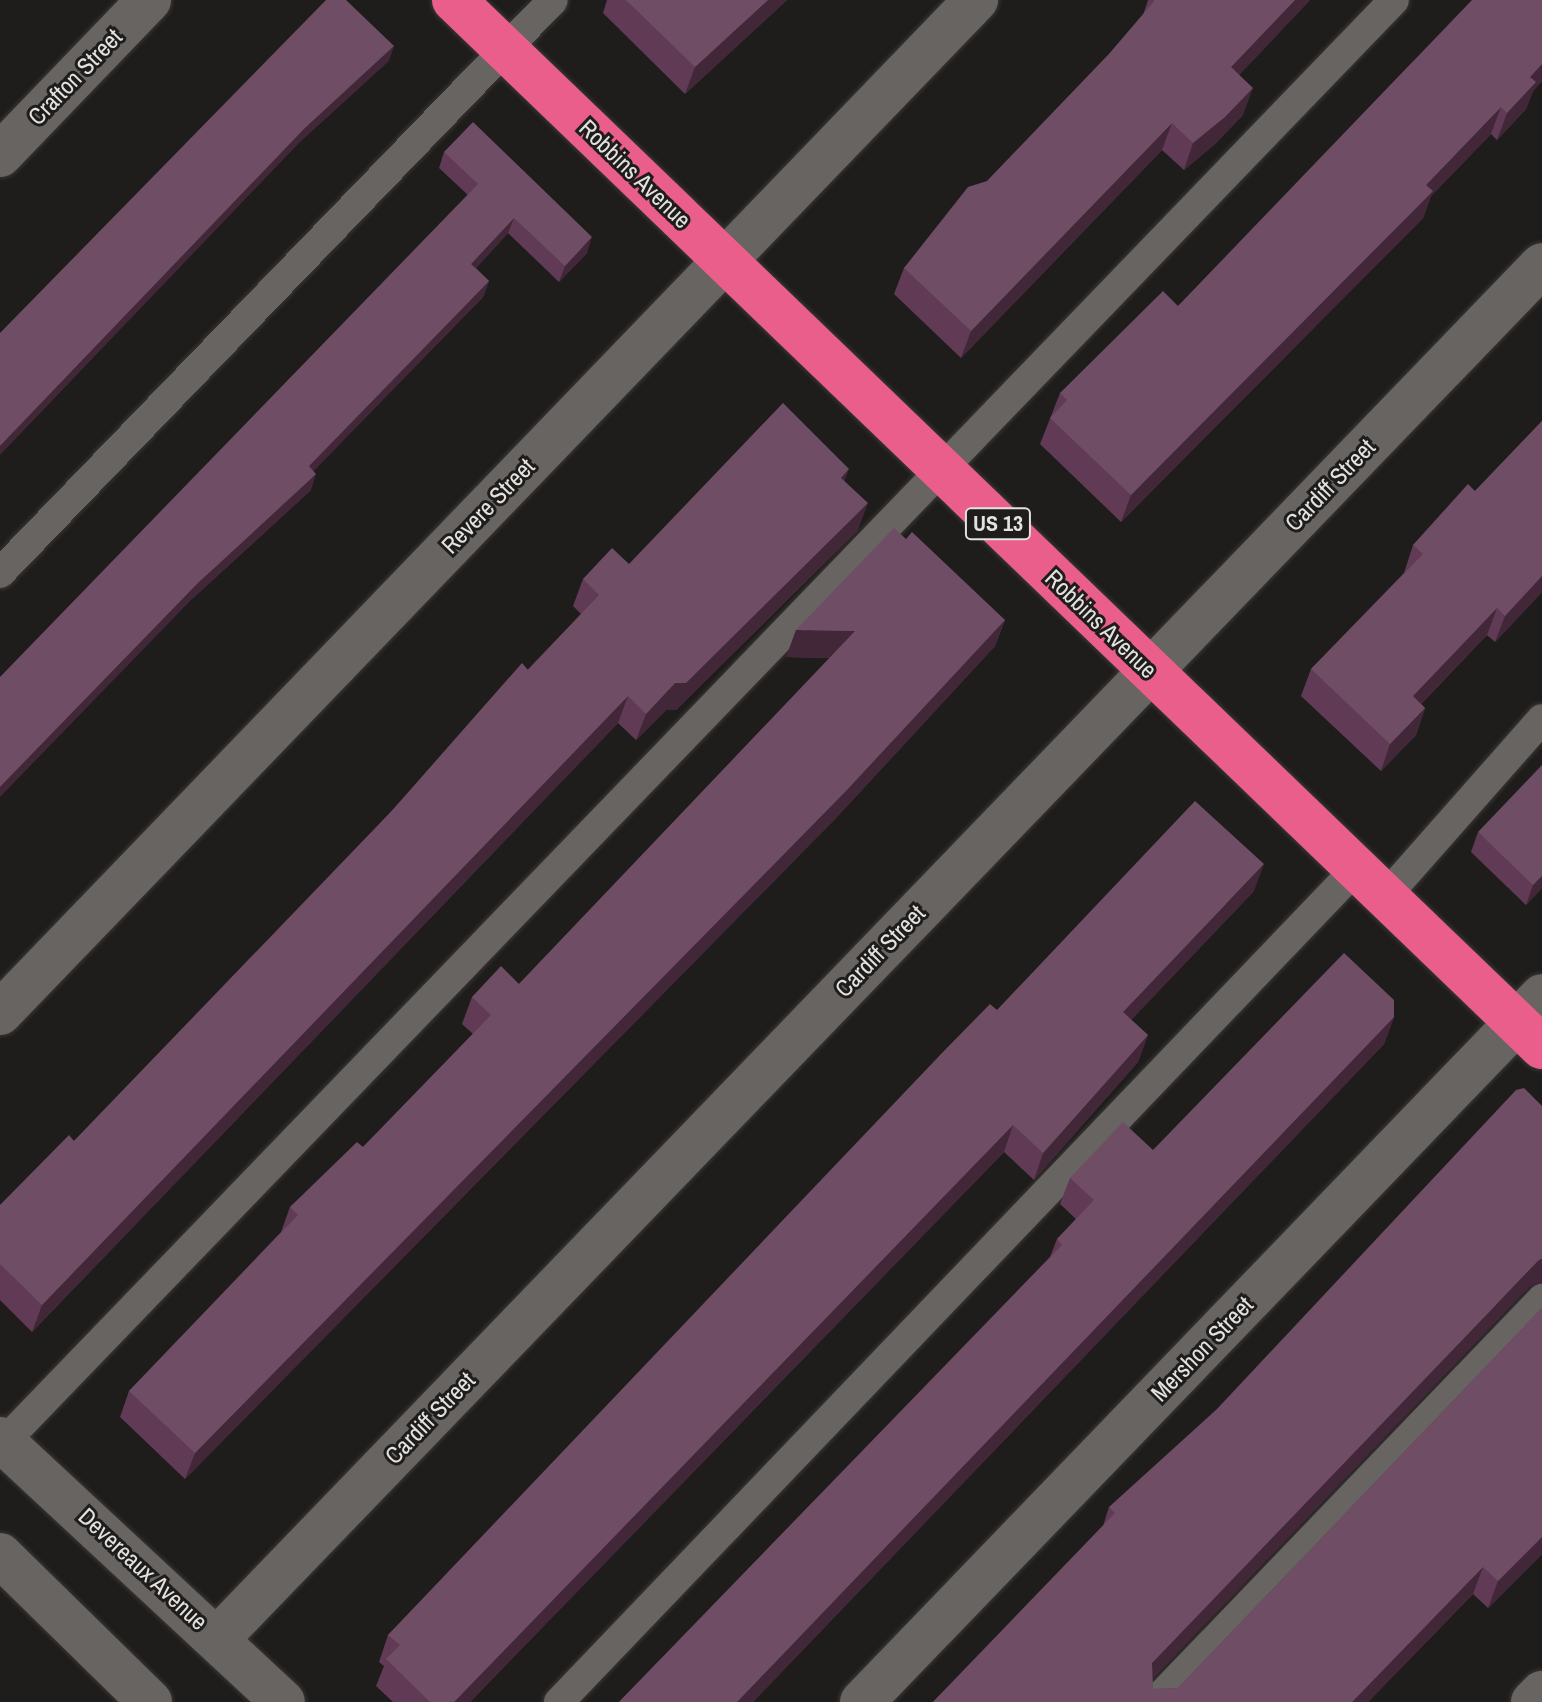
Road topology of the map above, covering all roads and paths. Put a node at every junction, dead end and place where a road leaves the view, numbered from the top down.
1 (149, 0) edge
2 (454, 0) edge
3 (553, 0) edge
4 (976, 0) edge
5 (1394, 0) edge
6 (505, 50) junction
7 (0, 155) edge
8 (725, 261) junction
9 (1542, 265) edge
10 (941, 470) junction
11 (0, 573) edge
12 (1150, 670) junction
13 (1542, 719) edge
14 (1370, 883) junction
15 (0, 1013) edge
16 (1533, 1022) edge
17 (1542, 1299) edge
18 (2, 1440) edge
19 (0, 1555) edge
20 (218, 1638) junction
21 (150, 1702) edge
22 (283, 1702) edge
23 (559, 1702) edge
24 (862, 1702) edge
25 (1155, 1702) edge

1 - 7 street, Crafton Street
2 - 6 highway, Robbins Avenue / US 13
3 - 6 lane
4 - 8 street, Revere Street
5 - 10 lane
6 - 8 highway, Robbins Avenue / US 13
6 - 11 lane
8 - 10 highway, Robbins Avenue / US 13
8 - 15 street, Revere Street
9 - 12 street, Cardiff Street
10 - 12 highway, Robbins Avenue / US 13
10 - 18 lane
12 - 14 highway, Robbins Avenue / US 13
12 - 20 street, Cardiff Street
13 - 14 lane
14 - 16 highway, Robbins Avenue / US 13
14 - 23 lane
16 - 24 street, Mershon Street
17 - 25 lane
18 - 20 street, Devereaux Avenue
19 - 21 street
20 - 22 street, Devereaux Avenue

